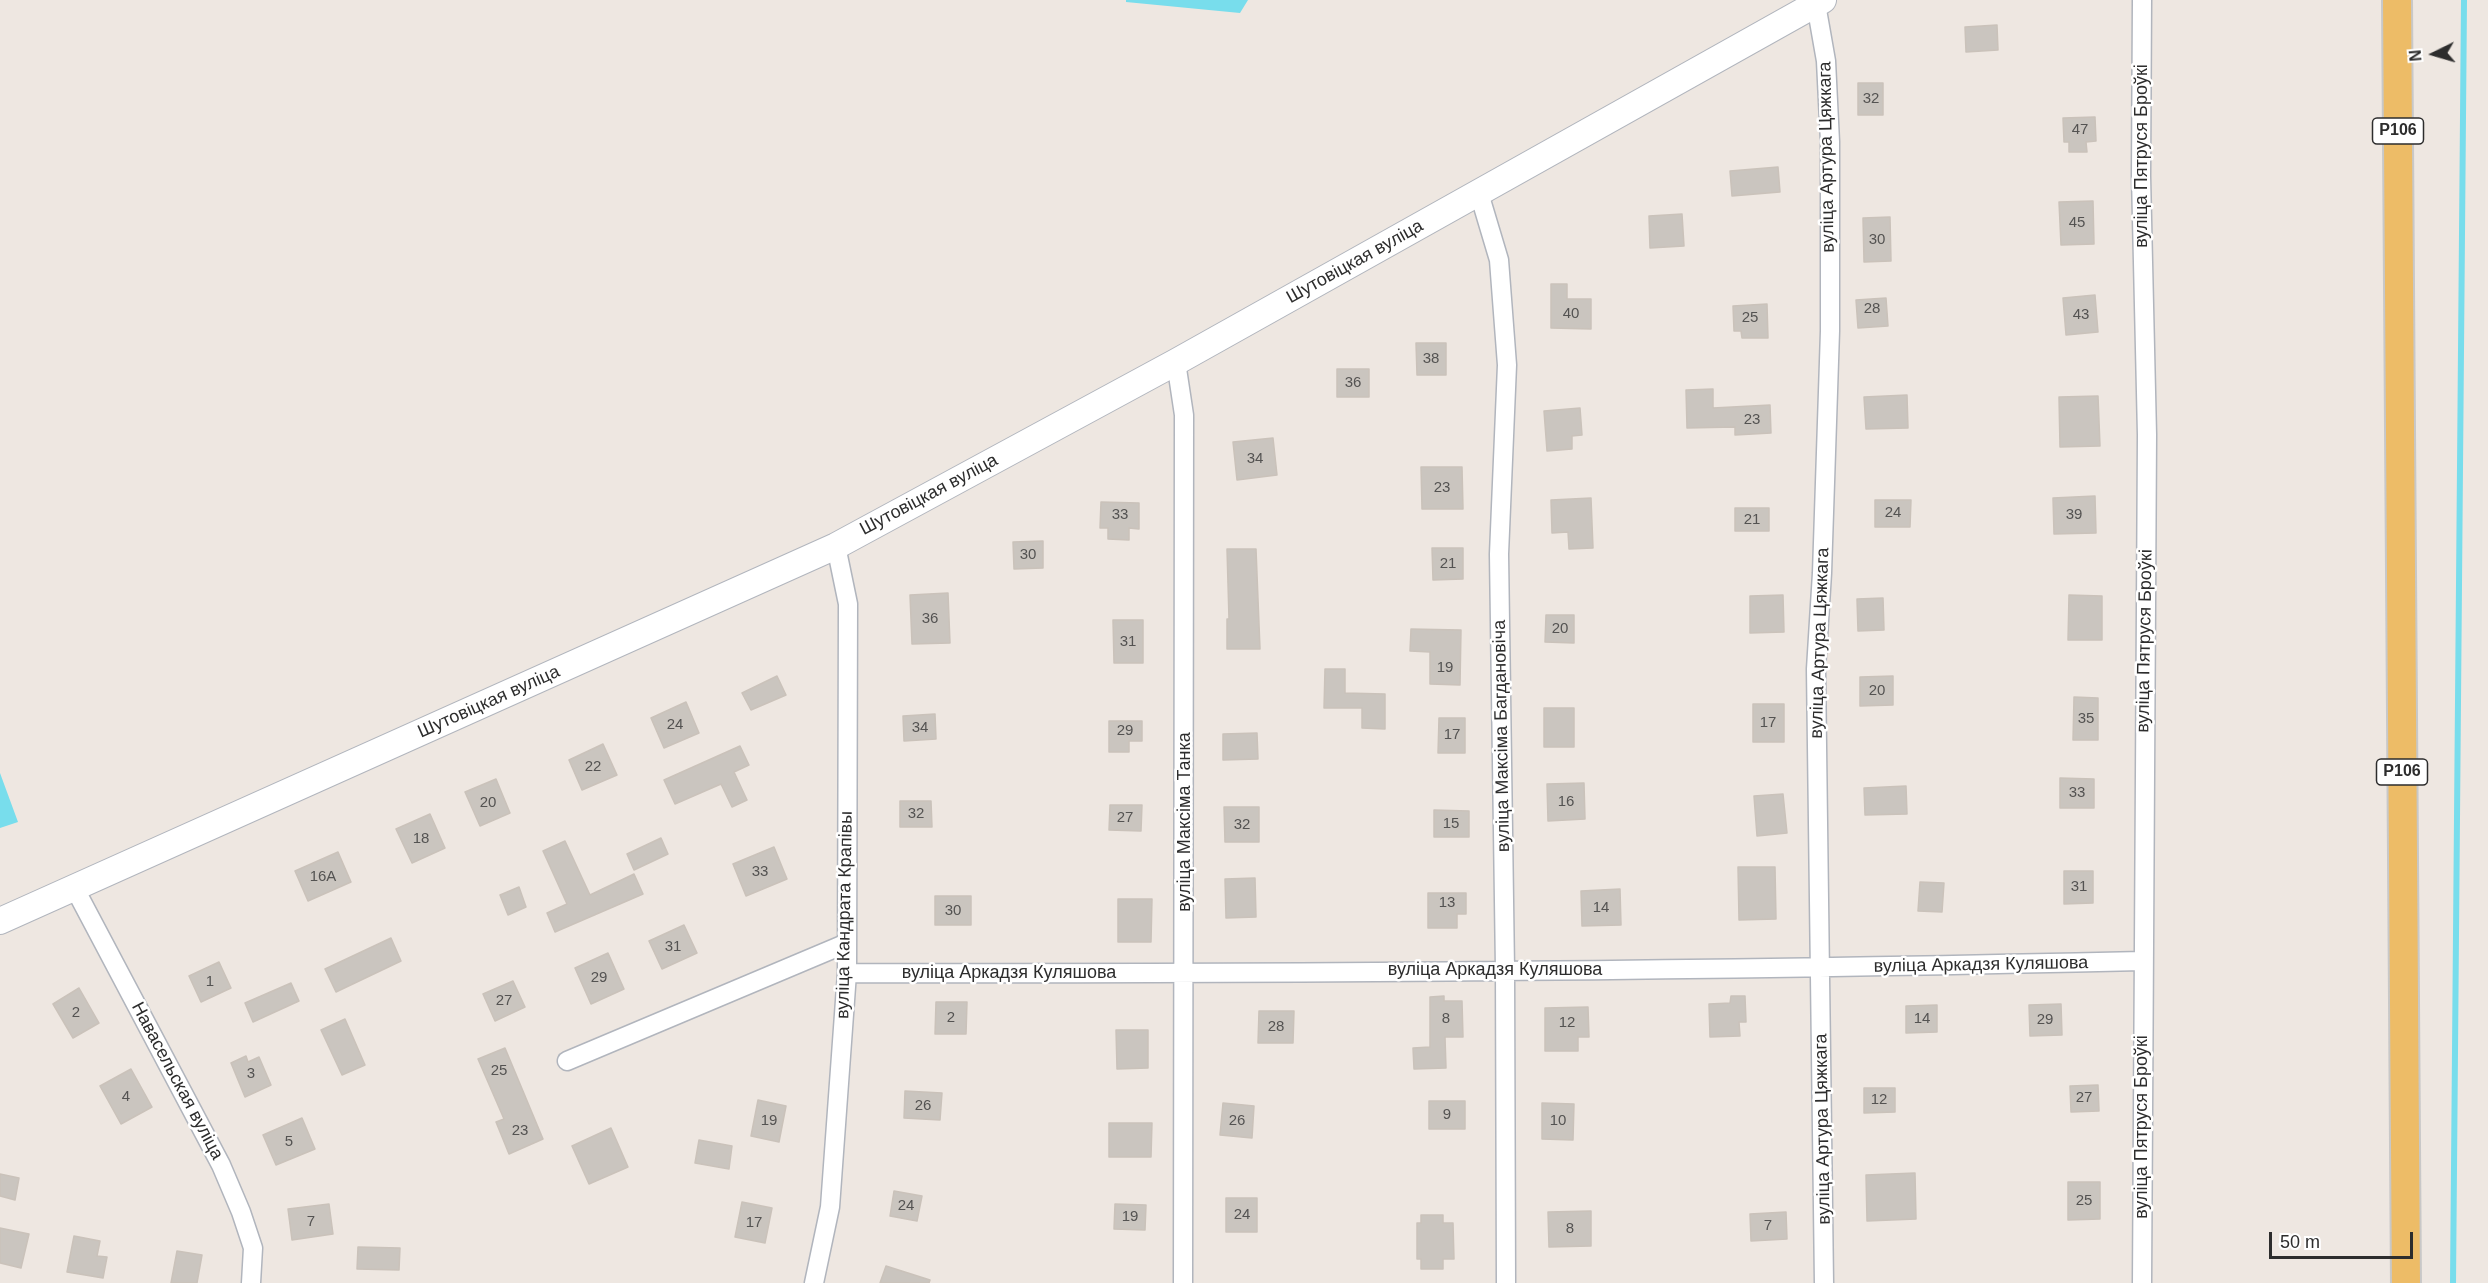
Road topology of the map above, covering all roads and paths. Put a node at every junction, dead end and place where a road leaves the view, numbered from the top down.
1 (2142, 0) edge
2 (2397, 0) edge
3 (1819, 2) edge
4 (1479, 193) junction
5 (1176, 362) junction
6 (836, 546) junction
7 (74, 887) junction
8 (0, 921) edge
9 (847, 943) junction
10 (2142, 961) junction
11 (1821, 969) junction
12 (1505, 970) junction
13 (847, 973) junction
14 (1185, 974) junction
15 (567, 1060) dead end
16 (251, 1283) edge
17 (814, 1283) edge
18 (1184, 1283) edge
19 (1506, 1283) edge
20 (1824, 1283) edge
21 (2142, 1283) edge
22 (2406, 1283) edge

1 - 10 street, вуліца Пятруся Броўкі
2 - 22 main road, Р106
3 - 4 main road, Шутовіцкая вуліца
3 - 11 street, вуліца Артура Цяжкага
4 - 5 main road, Шутовіцкая вуліца
4 - 12 street, вуліца Максіма Багдановіча
5 - 6 main road, Шутовіцкая вуліца
5 - 14 street, вуліца Максіма Танка
6 - 7 main road, Шутовіцкая вуліца
6 - 9 street, вуліца Кандрата Крапівы
7 - 8 main road, Шутовіцкая вуліца
7 - 16 street, Навасельская вуліца
9 - 13 street, вуліца Кандрата Крапівы
9 - 15 street
10 - 11 street, вуліца Аркадзя Куляшова
10 - 21 street, вуліца Пятруся Броўкі
11 - 12 street, вуліца Аркадзя Куляшова
11 - 20 street, вуліца Артура Цяжкага
12 - 14 street, вуліца Аркадзя Куляшова
12 - 19 street, вуліца Максіма Багдановіча
13 - 14 street, вуліца Аркадзя Куляшова
13 - 17 street, вуліца Кандрата Крапівы
14 - 18 street, вуліца Максіма Танка

